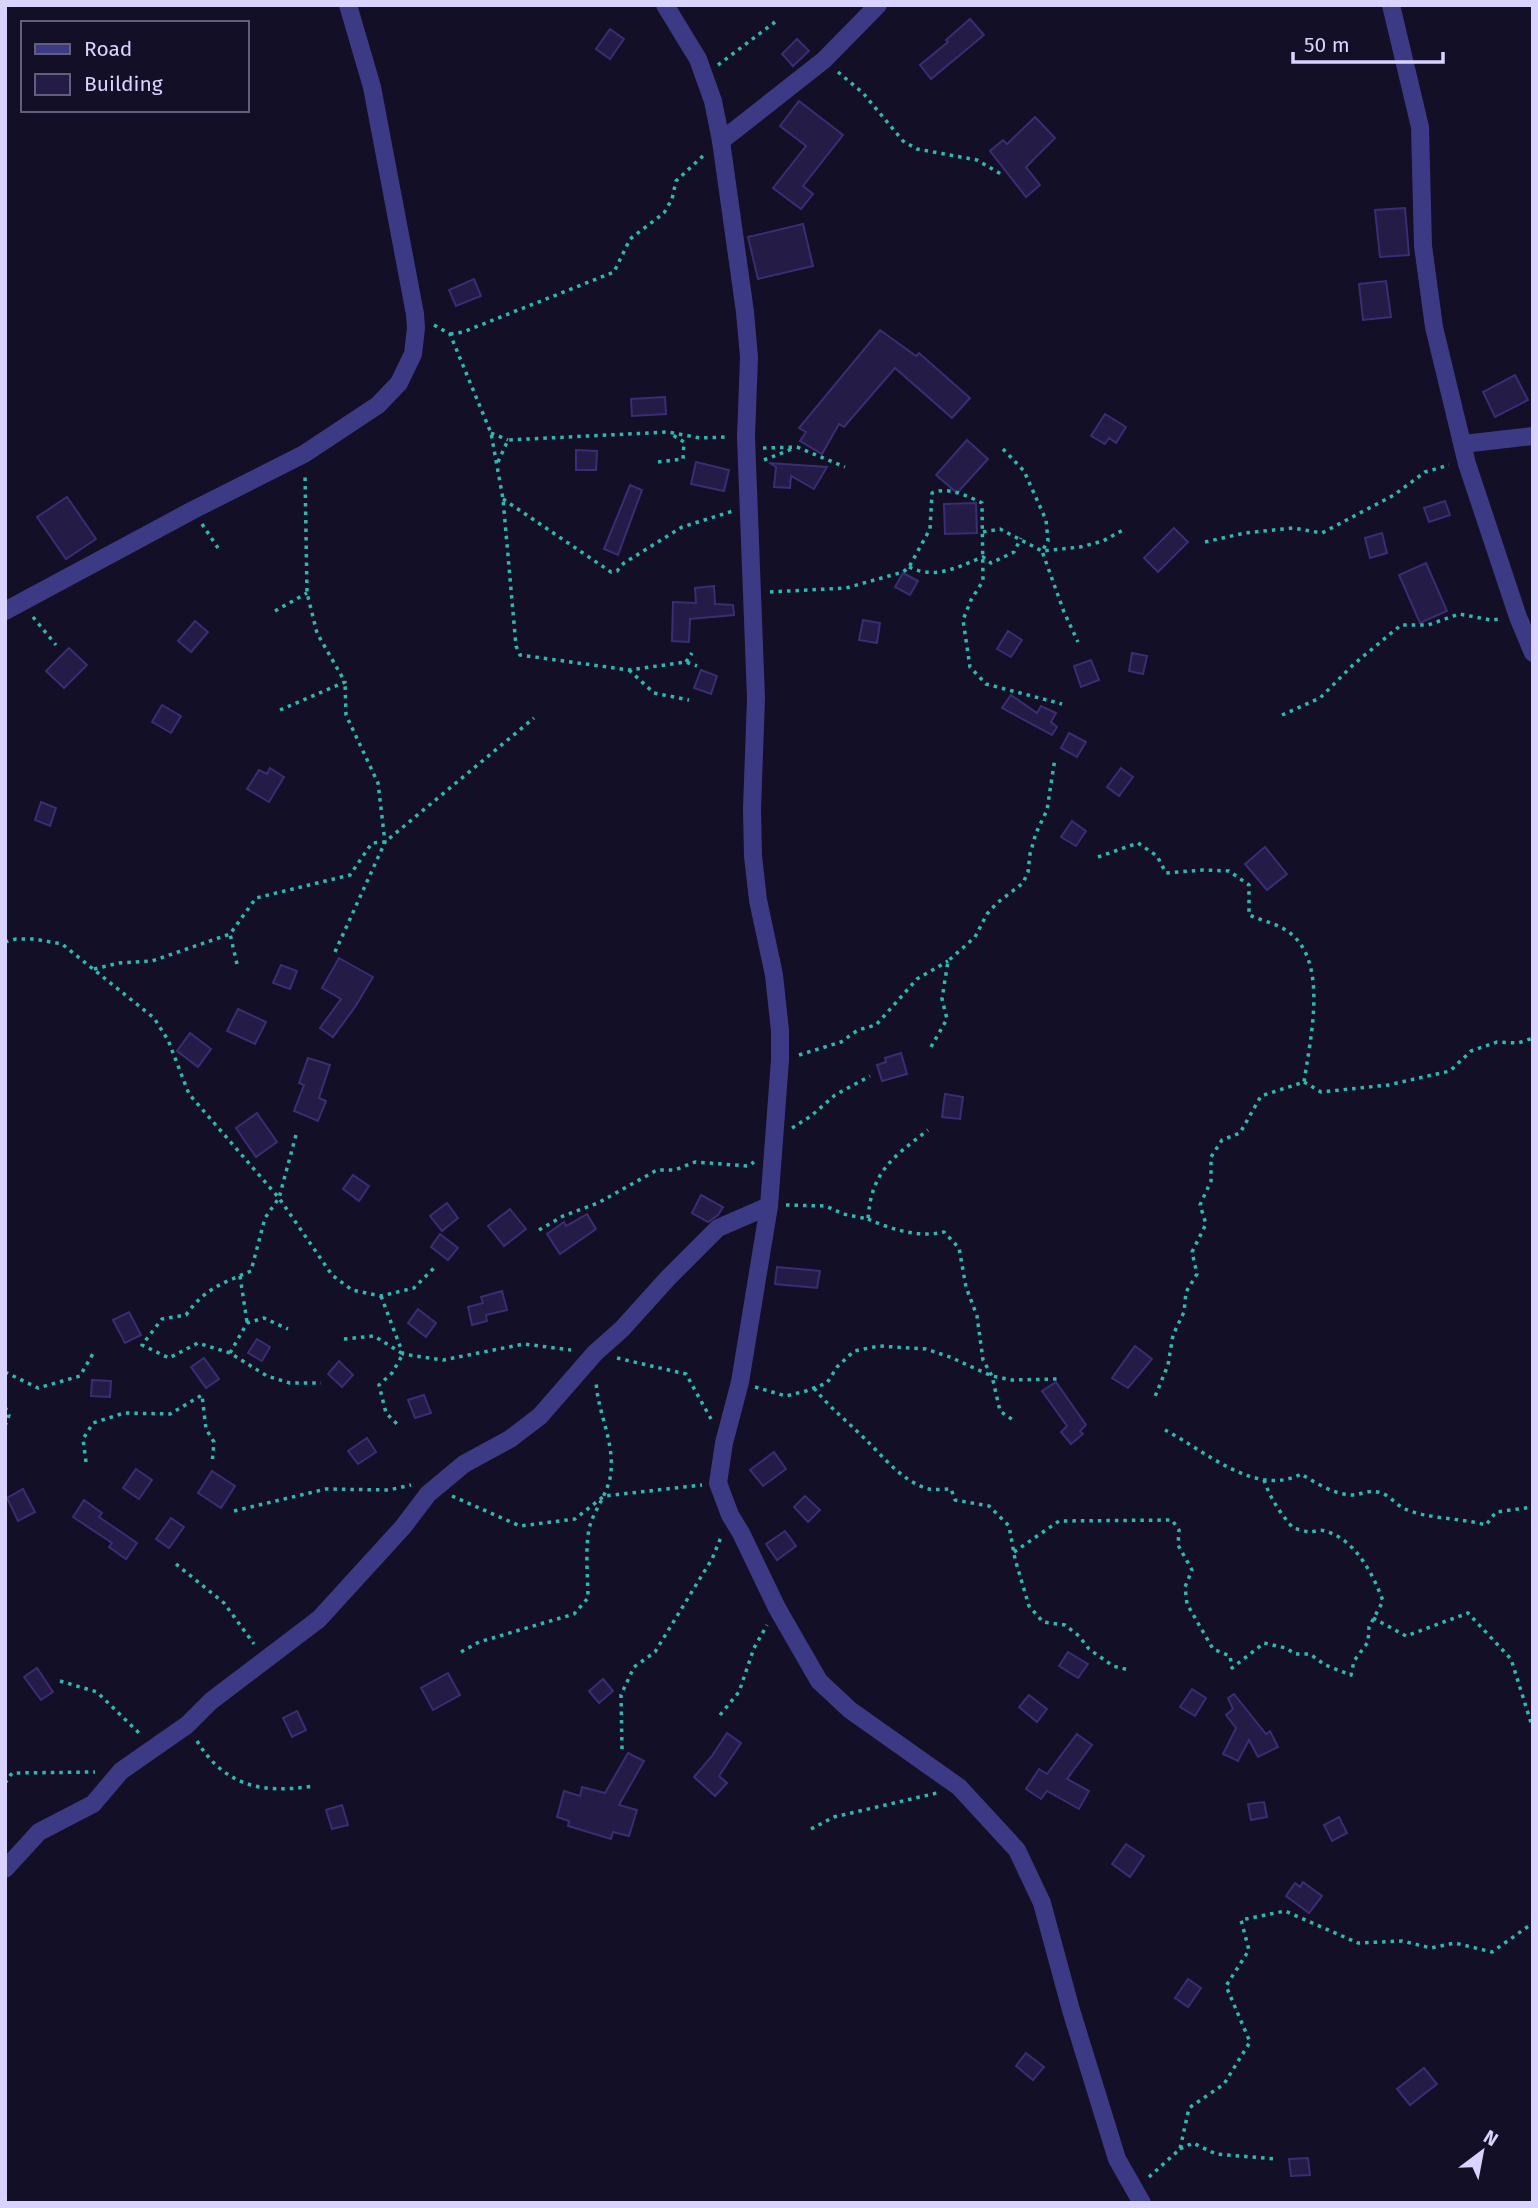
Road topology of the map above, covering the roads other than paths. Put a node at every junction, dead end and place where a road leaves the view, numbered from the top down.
1 (348, 5) edge
2 (665, 5) edge
3 (878, 5) edge
4 (1391, 5) edge
5 (721, 141) junction
6 (1533, 436) edge
7 (1463, 444) junction
8 (13, 607) edge
9 (1533, 653) edge
10 (769, 1206) junction
11 (5, 1869) edge
12 (1138, 2196) edge

1 - 8 street
2 - 5 street
3 - 5 street
4 - 7 street
5 - 10 street
6 - 7 street
7 - 9 street
10 - 11 street
10 - 12 street

